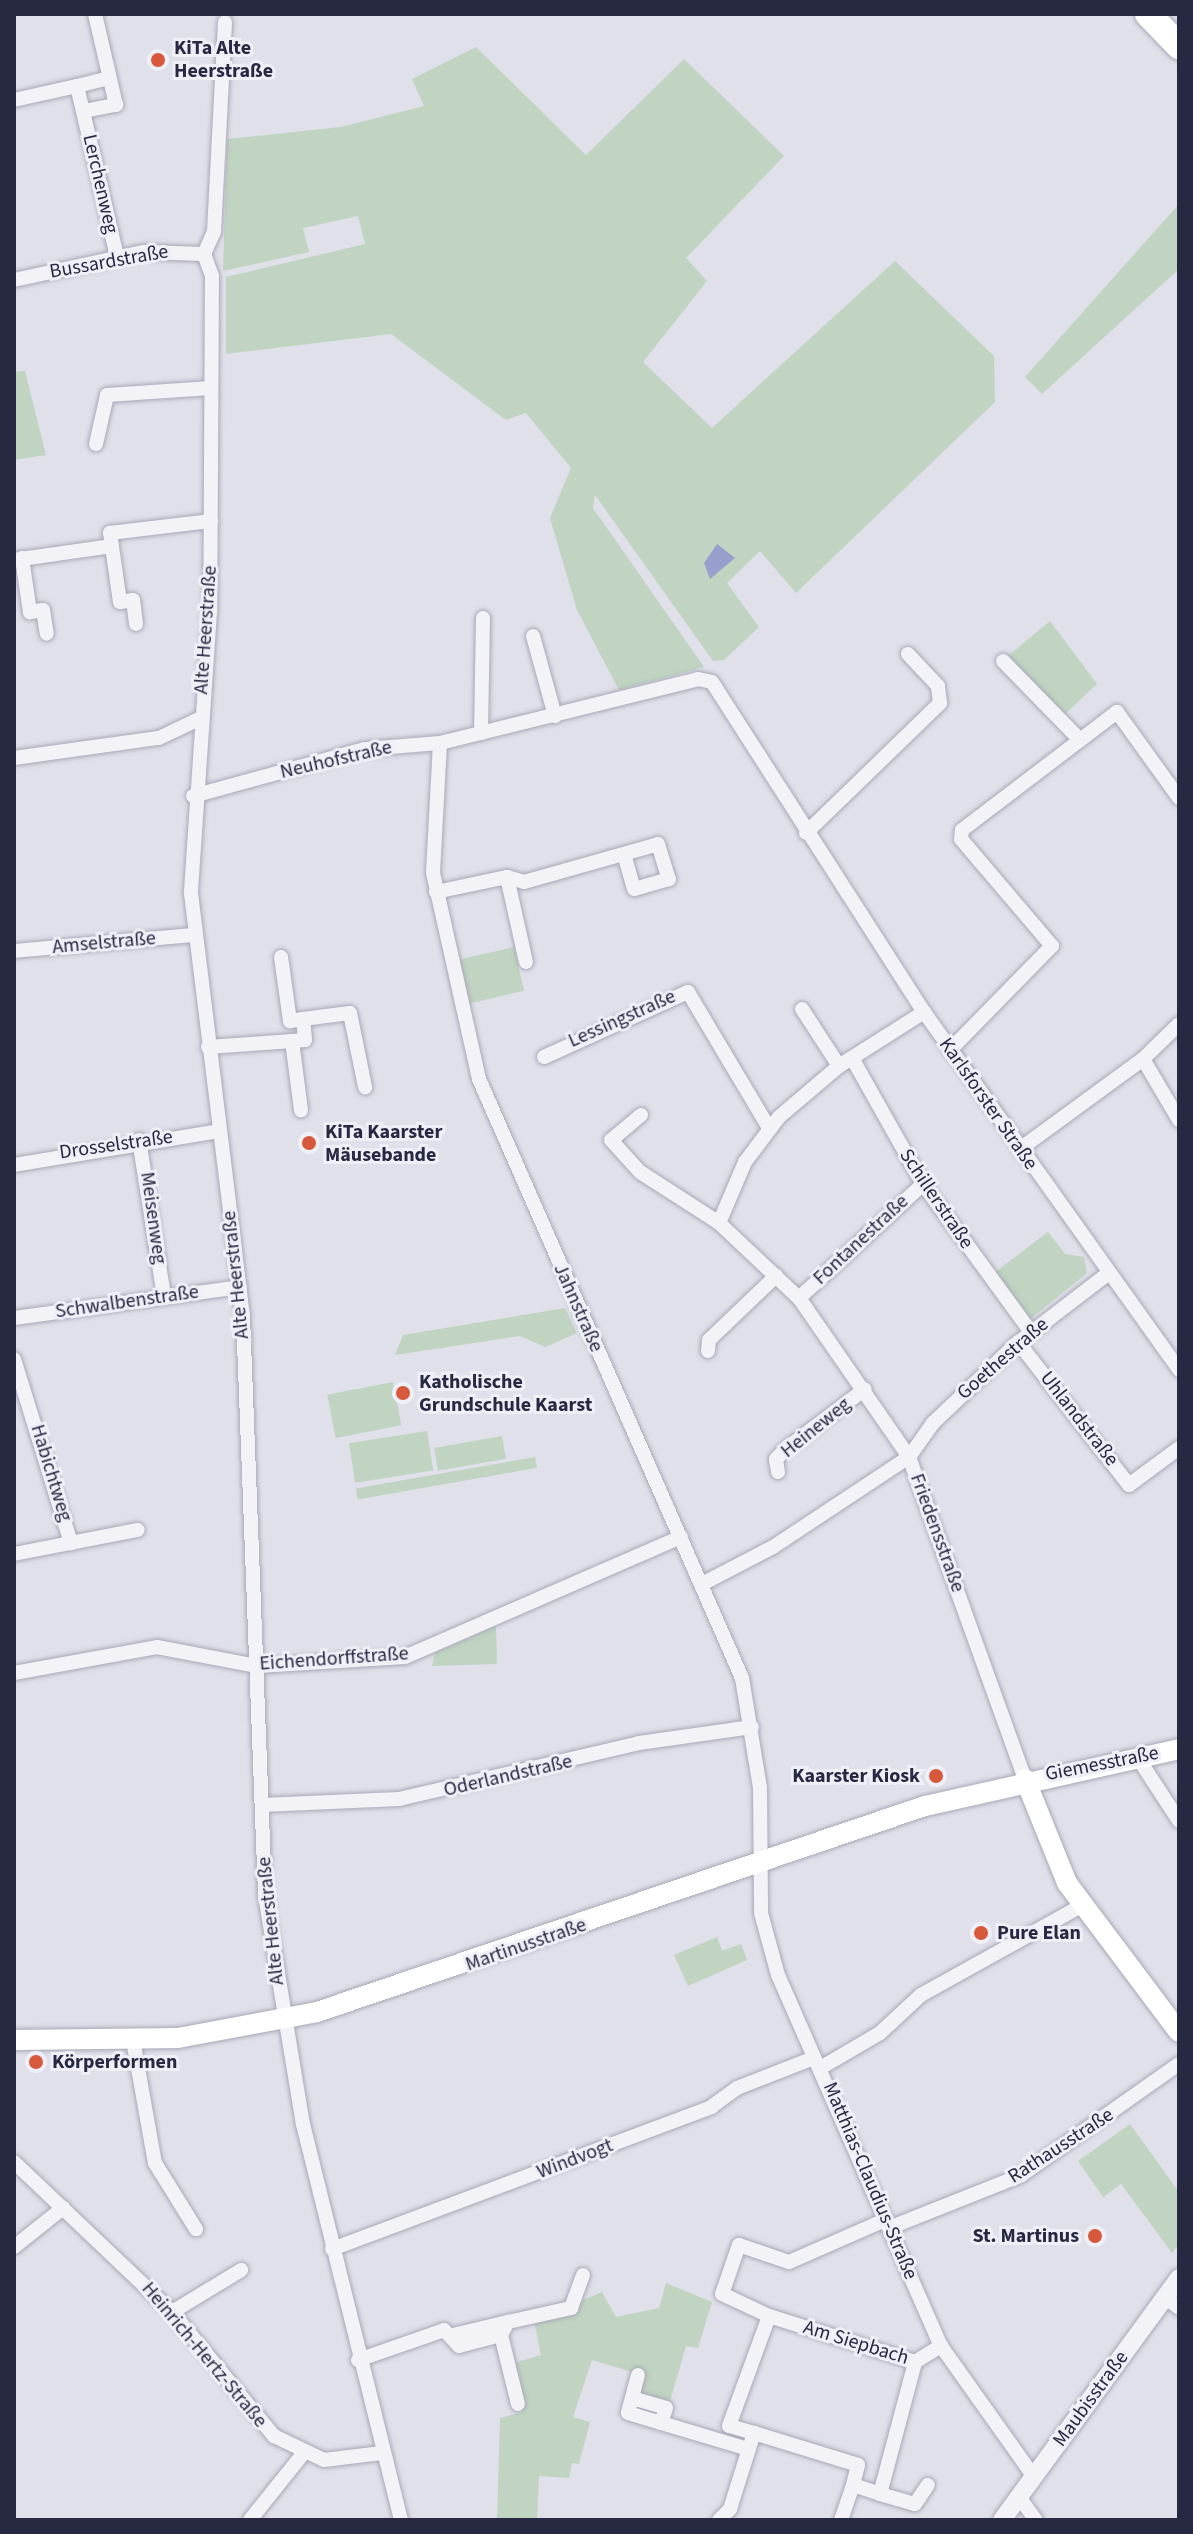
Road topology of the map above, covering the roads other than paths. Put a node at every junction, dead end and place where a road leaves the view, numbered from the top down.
1 (95, 14) edge
2 (1148, 14) edge
3 (1173, 14) edge
4 (1179, 20) edge
5 (225, 22) dead end
6 (1179, 46) edge
7 (109, 78) junction
8 (77, 86) junction
9 (14, 100) edge
10 (84, 111) junction
11 (204, 254) junction
12 (117, 257) junction
13 (14, 280) edge
14 (211, 388) junction
15 (96, 444) dead end
16 (211, 521) junction
17 (112, 546) junction
18 (18, 559) edge
19 (483, 618) dead end
20 (136, 624) dead end
21 (47, 634) dead end
22 (533, 636) dead end
23 (908, 654) dead end
24 (1003, 661) dead end
25 (712, 682) joint
26 (555, 716) junction
27 (199, 719) junction
28 (481, 733) junction
29 (1080, 740) junction
30 (440, 743) junction
31 (14, 758) edge
32 (193, 796) junction
33 (1179, 798) edge
34 (806, 833) junction
35 (624, 855) dead end
36 (507, 877) junction
37 (436, 892) junction
38 (194, 935) junction
39 (14, 951) edge
40 (281, 957) dead end
41 (526, 962) dead end
42 (802, 1009) dead end
43 (924, 1012) junction
44 (296, 1020) junction
45 (1179, 1024) edge
46 (286, 1039) junction
47 (208, 1047) junction
48 (950, 1050) junction
49 (544, 1057) dead end
50 (1143, 1059) junction
51 (846, 1062) junction
52 (365, 1087) dead end
53 (301, 1110) dead end
54 (641, 1115) dead end
55 (1179, 1120) edge
56 (769, 1128) junction
57 (219, 1131) junction
58 (139, 1140) junction
59 (1020, 1149) junction
60 (14, 1165) edge
61 (923, 1184) junction
62 (719, 1223) junction
63 (1109, 1273) junction
64 (776, 1276) junction
65 (240, 1287) junction
66 (164, 1296) junction
67 (799, 1298) junction
68 (14, 1318) edge
69 (1031, 1332) junction
70 (1018, 1342) junction
71 (708, 1351) dead end
72 (14, 1359) edge
73 (1179, 1370) edge
74 (865, 1389) junction
75 (1179, 1448) edge
76 (909, 1457) junction
77 (778, 1472) dead end
78 (138, 1530) dead end
79 (681, 1537) junction
80 (71, 1543) junction
81 (14, 1554) edge
82 (702, 1584) junction
83 (257, 1666) junction
84 (14, 1673) edge
85 (752, 1727) junction
86 (1179, 1749) edge
87 (1138, 1758) junction
88 (1025, 1779) junction
89 (262, 1805) junction
90 (1179, 1821) edge
91 (760, 1863) junction
92 (1081, 1906) junction
93 (284, 2021) junction
94 (1179, 2032) edge
95 (14, 2040) edge
96 (133, 2040) junction
97 (818, 2063) junction
98 (1179, 2064) edge
99 (14, 2162) edge
100 (63, 2208) junction
101 (887, 2224) junction
102 (196, 2229) dead end
103 (14, 2247) edge
104 (332, 2249) junction
105 (241, 2270) dead end
106 (583, 2275) dead end
107 (1179, 2278) edge
108 (1172, 2302) edge
109 (172, 2312) junction
110 (769, 2316) junction
111 (504, 2329) junction
112 (941, 2346) junction
113 (358, 2360) junction
114 (915, 2362) junction
115 (638, 2375) dead end
116 (518, 2404) dead end
117 (727, 2433) junction
118 (754, 2433) junction
119 (748, 2449) junction
120 (382, 2453) junction
121 (302, 2455) junction
122 (1034, 2477) junction
123 (853, 2485) junction
124 (928, 2485) dead end
125 (880, 2494) junction
126 (1019, 2497) junction
127 (250, 2520) edge
128 (401, 2520) edge
129 (719, 2520) edge
130 (841, 2520) edge
131 (1002, 2520) edge
132 (1036, 2520) edge

1 - 7 street, Lerchenweg
2 - 6 highway
3 - 4 highway
5 - 11 street, Alte Heerstraße
7 - 8 street
7 - 10 street, Lerchenweg
8 - 9 street
8 - 10 street, Lerchenweg
10 - 12 street, Lerchenweg
11 - 12 street, Bussardstraße
11 - 14 street, Alte Heerstraße
12 - 13 street, Bussardstraße
14 - 15 street
14 - 16 street, Alte Heerstraße
16 - 17 street
16 - 27 street, Alte Heerstraße
17 - 18 street
17 - 20 street
18 - 21 street
19 - 28 street
22 - 26 street
23 - 34 street
24 - 29 street
25 - 26 street, Neuhofstraße
25 - 34 street, Karlsforster Straße
26 - 28 street, Neuhofstraße
27 - 31 street
27 - 32 street, Alte Heerstraße
28 - 30 street, Neuhofstraße
29 - 33 street
29 - 48 street
30 - 32 street, Neuhofstraße
30 - 37 street, Jahnstraße
32 - 38 street, Alte Heerstraße
34 - 43 street, Karlsforster Straße
35 - 36 street
36 - 37 street
36 - 41 street
37 - 79 street, Jahnstraße
38 - 39 street, Amselstraße
38 - 47 street, Alte Heerstraße
40 - 44 street
42 - 51 street, Schillerstraße
43 - 48 street, Karlsforster Straße
43 - 51 street
44 - 46 street
44 - 46 street
44 - 52 street
45 - 50 street
46 - 47 street
46 - 53 street
47 - 57 street, Alte Heerstraße
48 - 59 street, Karlsforster Straße
49 - 56 street, Lessingstraße
50 - 55 street
50 - 59 street
51 - 56 street
51 - 61 street, Schillerstraße
54 - 62 street, Friedensstraße
56 - 62 street
57 - 58 street, Drosselstraße
57 - 65 street, Alte Heerstraße
58 - 60 street, Drosselstraße
58 - 66 street, Meisenweg
59 - 63 street, Karlsforster Straße
61 - 67 street, Fontanestraße
61 - 69 street, Schillerstraße
62 - 64 street, Friedensstraße
63 - 69 street, Goethestraße
63 - 73 street, Karlsforster Straße
64 - 67 street, Friedensstraße
64 - 71 street
65 - 66 street, Schwalbenstraße
65 - 83 street, Alte Heerstraße
66 - 68 street, Schwalbenstraße
67 - 74 street, Friedensstraße
69 - 70 street, Goethestraße
70 - 75 street, Uhlandstraße
70 - 76 street, Goethestraße
72 - 80 street, Habichtweg
74 - 76 street, Friedensstraße
74 - 77 street, Heineweg
76 - 82 street, Goethestraße
76 - 88 street, Friedensstraße
78 - 80 street
79 - 82 street, Jahnstraße
79 - 83 street, Eichendorffstraße
80 - 81 street
82 - 85 street, Jahnstraße
83 - 84 street, Eichendorffstraße
83 - 89 street, Alte Heerstraße
85 - 89 street, Oderlandstraße
85 - 91 street, Jahnstraße
86 - 87 main road, Giemesstraße
87 - 88 main road, Giemesstraße
87 - 90 street
88 - 91 main road, Martinusstraße
88 - 92 main road, Friedensstraße
89 - 93 street, Alte Heerstraße
91 - 93 main road, Martinusstraße
91 - 97 street, Matthias-Claudius-Straße
92 - 94 main road, Friedensstraße
92 - 97 street, Windvogt
93 - 96 main road, Martinusstraße
93 - 104 street, Alte Heerstraße
95 - 96 main road, Martinusstraße
96 - 102 street
97 - 101 street, Matthias-Claudius-Straße
97 - 104 street, Windvogt
98 - 101 street, Rathausstraße
99 - 100 street, Heinrich-Hertz-Straße
100 - 103 street
100 - 109 street, Heinrich-Hertz-Straße
101 - 110 street, Am Siepbach
101 - 112 street, Matthias-Claudius-Straße
104 - 113 street, Alte Heerstraße
105 - 109 street
106 - 111 street
107 - 108 street, Maubisstraße
108 - 122 street, Maubisstraße
109 - 121 street, Heinrich-Hertz-Straße
110 - 114 street, Am Siepbach
110 - 117 street
111 - 113 street
111 - 116 street
112 - 114 street, Am Siepbach
112 - 122 street, Matthias-Claudius-Straße
113 - 120 street, Alte Heerstraße
114 - 125 street
115 - 117 street
117 - 118 street
117 - 119 street
118 - 119 street
118 - 123 street
119 - 129 street
120 - 121 street
120 - 128 street, Alte Heerstraße
121 - 127 street
122 - 126 street, Maubisstraße
123 - 125 street
123 - 130 street
124 - 125 street
126 - 131 street, Maubisstraße
126 - 132 street

